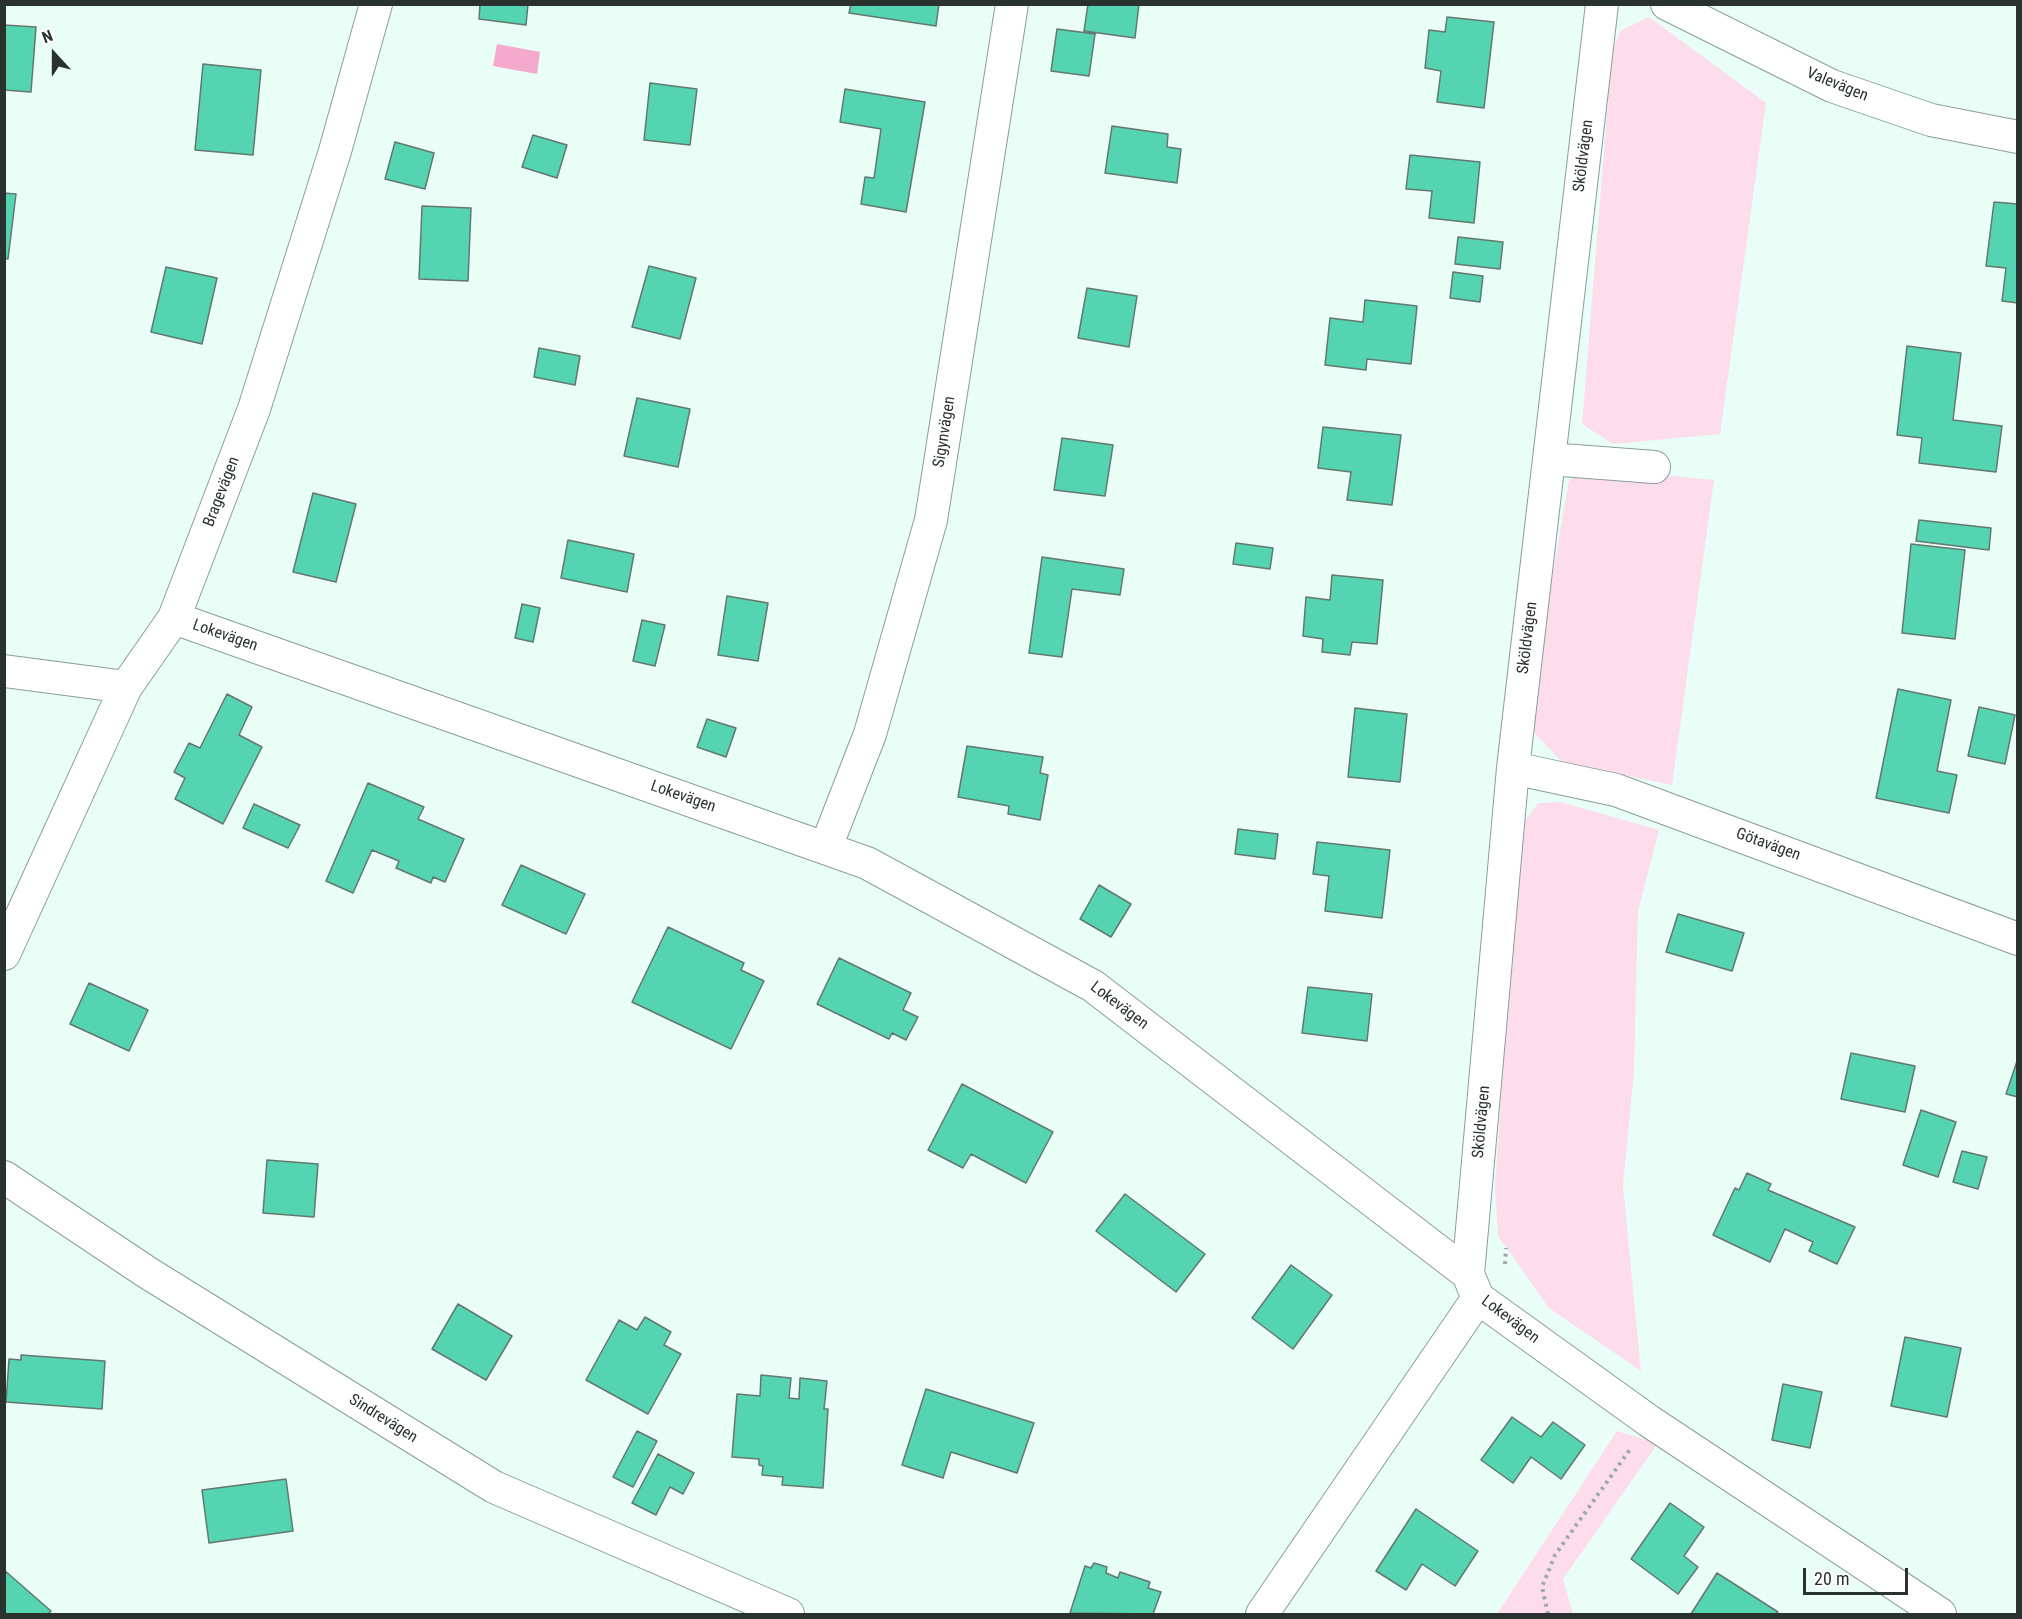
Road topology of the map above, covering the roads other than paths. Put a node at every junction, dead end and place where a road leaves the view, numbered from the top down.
1 (376, 4) edge
2 (1012, 4) edge
3 (1602, 4) edge
4 (1667, 4) edge
5 (2018, 137) edge
6 (1549, 459) junction
7 (1654, 467) dead end
8 (174, 618) junction
9 (4, 671) edge
10 (126, 687) junction
11 (1513, 768) junction
12 (826, 847) junction
13 (2018, 939) edge
14 (4, 954) edge
15 (4, 1177) edge
16 (1473, 1286) junction
17 (788, 1614) edge
18 (1262, 1614) edge
19 (1940, 1614) edge

1 - 8 street, Bragevägen
2 - 12 street, Sigynvägen
3 - 6 street, Sköldvägen
4 - 5 street, Valevägen
6 - 7 street
6 - 11 street, Sköldvägen
8 - 10 street, Bragevägen
8 - 12 street, Lokevägen
9 - 10 street
10 - 14 street, Bragevägen
11 - 13 street, Götavägen
11 - 16 street, Sköldvägen
12 - 16 street, Lokevägen
15 - 17 street, Sindrevägen
16 - 18 street, Sköldvägen
16 - 19 street, Lokevägen

